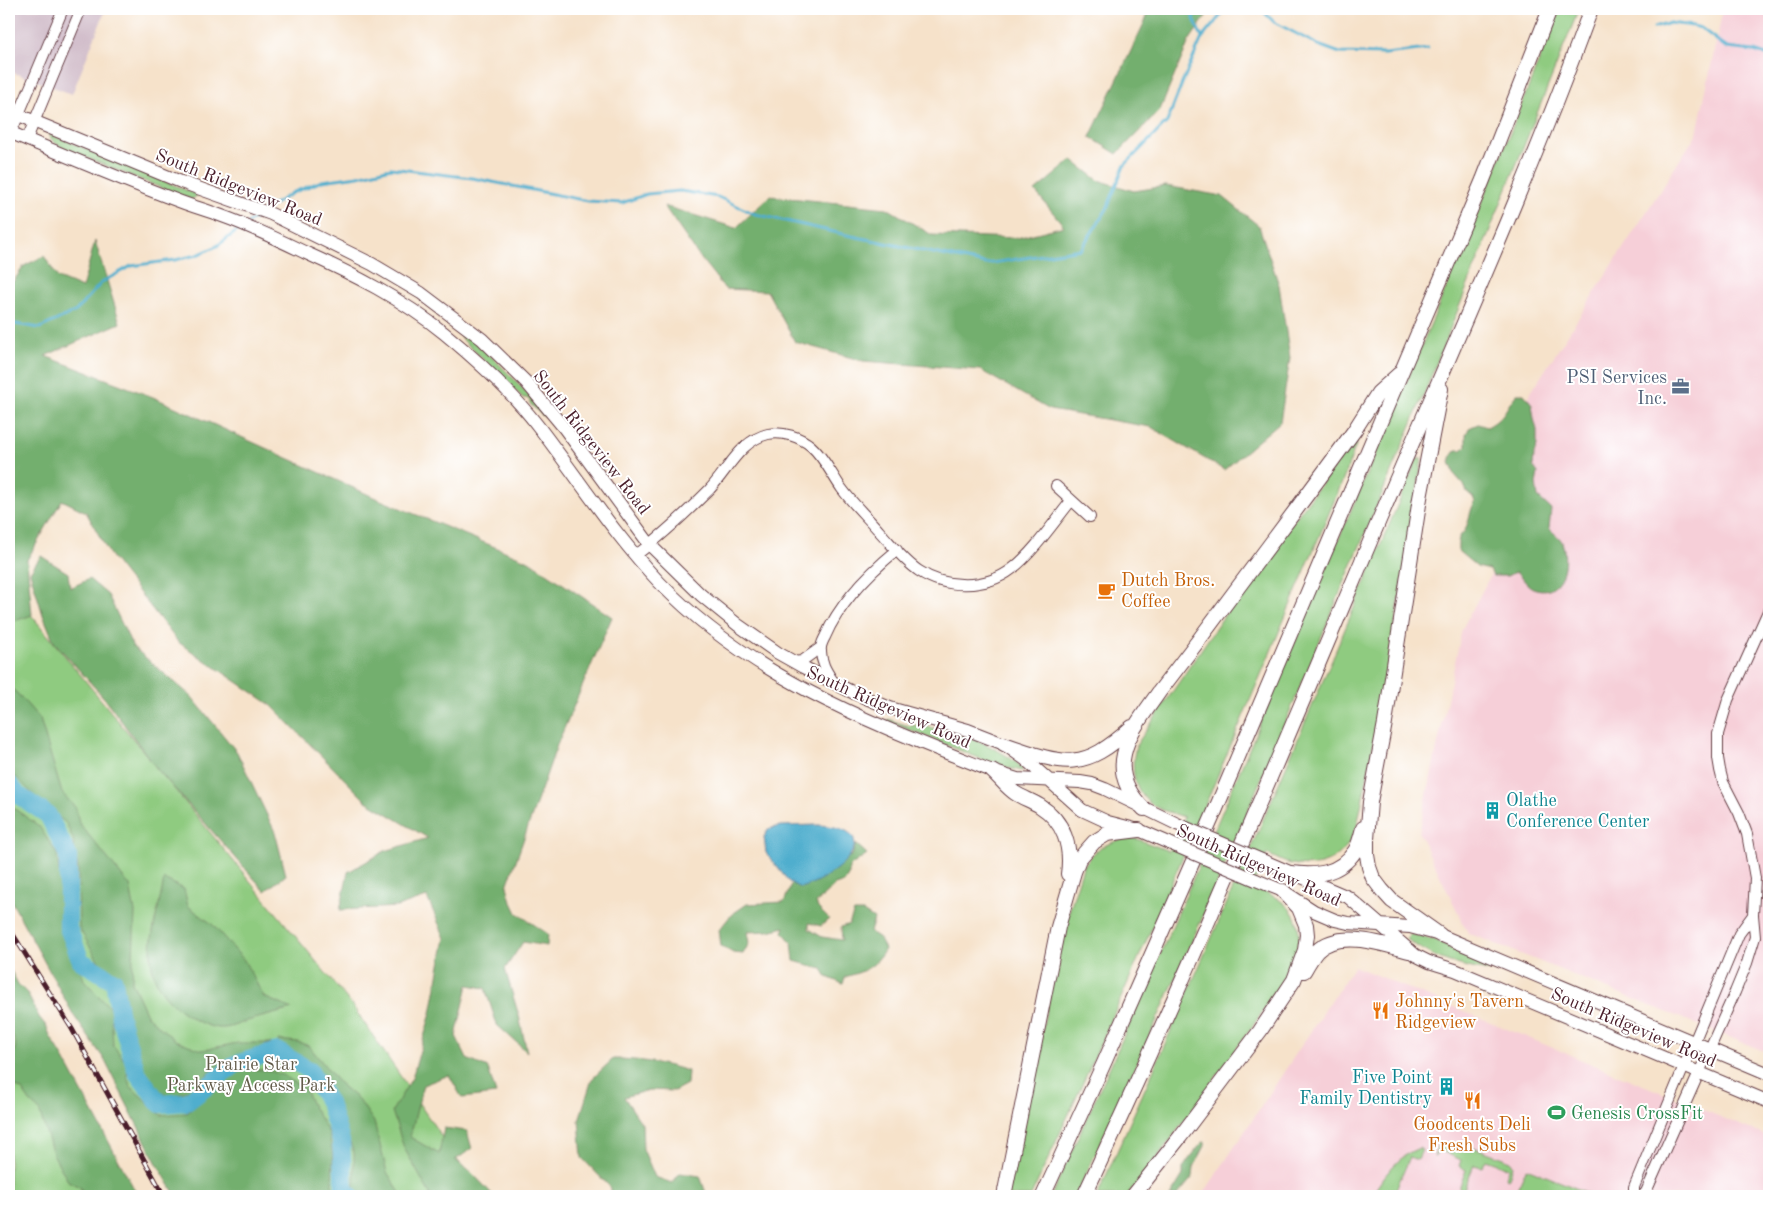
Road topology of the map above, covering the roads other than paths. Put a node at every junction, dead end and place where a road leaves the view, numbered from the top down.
1 (63, 9) edge
2 (81, 9) edge
3 (1550, 9) edge
4 (1591, 9) edge
5 (14, 113) edge
6 (34, 121) junction
7 (10, 132) edge
8 (26, 139) junction
9 (441, 307) junction
10 (430, 322) junction
11 (1445, 366) junction
12 (1402, 372) junction
13 (1056, 486) dead end
14 (1071, 501) junction
15 (1090, 517) dead end
16 (650, 545) junction
17 (897, 550) junction
18 (636, 555) junction
19 (1769, 609) edge
20 (820, 648) junction
21 (793, 662) junction
22 (816, 674) junction
23 (794, 684) junction
24 (834, 684) junction
25 (1147, 710) junction
26 (1004, 744) junction
27 (992, 772) junction
28 (1048, 780) junction
29 (1370, 802) junction
30 (1144, 809) junction
31 (1139, 830) junction
32 (1290, 873) junction
33 (1282, 891) junction
34 (1753, 915) junction
35 (1381, 926) junction
36 (1058, 927) junction
37 (1440, 935) junction
38 (1409, 951) junction
39 (1294, 980) junction
40 (1694, 1041) junction
41 (1709, 1048) junction
42 (1683, 1067) junction
43 (1698, 1073) junction
44 (1769, 1074) edge
45 (1769, 1102) edge
46 (1004, 1196) edge
47 (1042, 1196) edge
48 (1084, 1196) edge
49 (1133, 1196) edge
50 (1634, 1196) edge
51 (1642, 1196) edge

1 - 5 street
2 - 6 street
3 - 12 highway
4 - 11 highway
5 - 6 main road, South Ridgeview Road
5 - 7 street
6 - 8 street
6 - 9 main road, South Ridgeview Road
7 - 8 main road, South Ridgeview Road
8 - 10 main road, South Ridgeview Road
9 - 10 main road
9 - 16 main road, South Ridgeview Road
10 - 18 main road, South Ridgeview Road
11 - 29 highway
11 - 48 highway
12 - 25 highway
12 - 47 highway
13 - 14 street
14 - 15 street
14 - 17 street
16 - 17 street
16 - 18 street
16 - 21 main road, South Ridgeview Road
17 - 20 street
18 - 23 main road, South Ridgeview Road
19 - 34 street
20 - 21 street
20 - 24 street
21 - 22 main road, South Ridgeview Road
22 - 23 main road
22 - 24 main road, South Ridgeview Road
23 - 27 main road, South Ridgeview Road
24 - 26 main road, South Ridgeview Road
25 - 26 highway
25 - 30 highway
26 - 28 main road, South Ridgeview Road
27 - 28 main road, South Ridgeview Road
27 - 36 highway
28 - 30 main road, South Ridgeview Road
28 - 31 main road, South Ridgeview Road
29 - 32 highway
29 - 37 highway
30 - 32 main road, South Ridgeview Road, bridge
31 - 33 main road, South Ridgeview Road, bridge
31 - 36 highway
32 - 35 main road, South Ridgeview Road
33 - 35 main road, South Ridgeview Road
33 - 39 highway
34 - 40 street
34 - 41 street
35 - 37 main road, South Ridgeview Road
35 - 38 main road, South Ridgeview Road
36 - 46 highway
37 - 40 main road, South Ridgeview Road
38 - 39 highway
38 - 42 main road, South Ridgeview Road
39 - 49 highway
40 - 41 main road, South Ridgeview Road
40 - 42 street
41 - 43 street
41 - 44 main road, South Ridgeview Road
42 - 43 main road, South Ridgeview Road
42 - 50 street
43 - 45 main road, South Ridgeview Road
43 - 51 street

